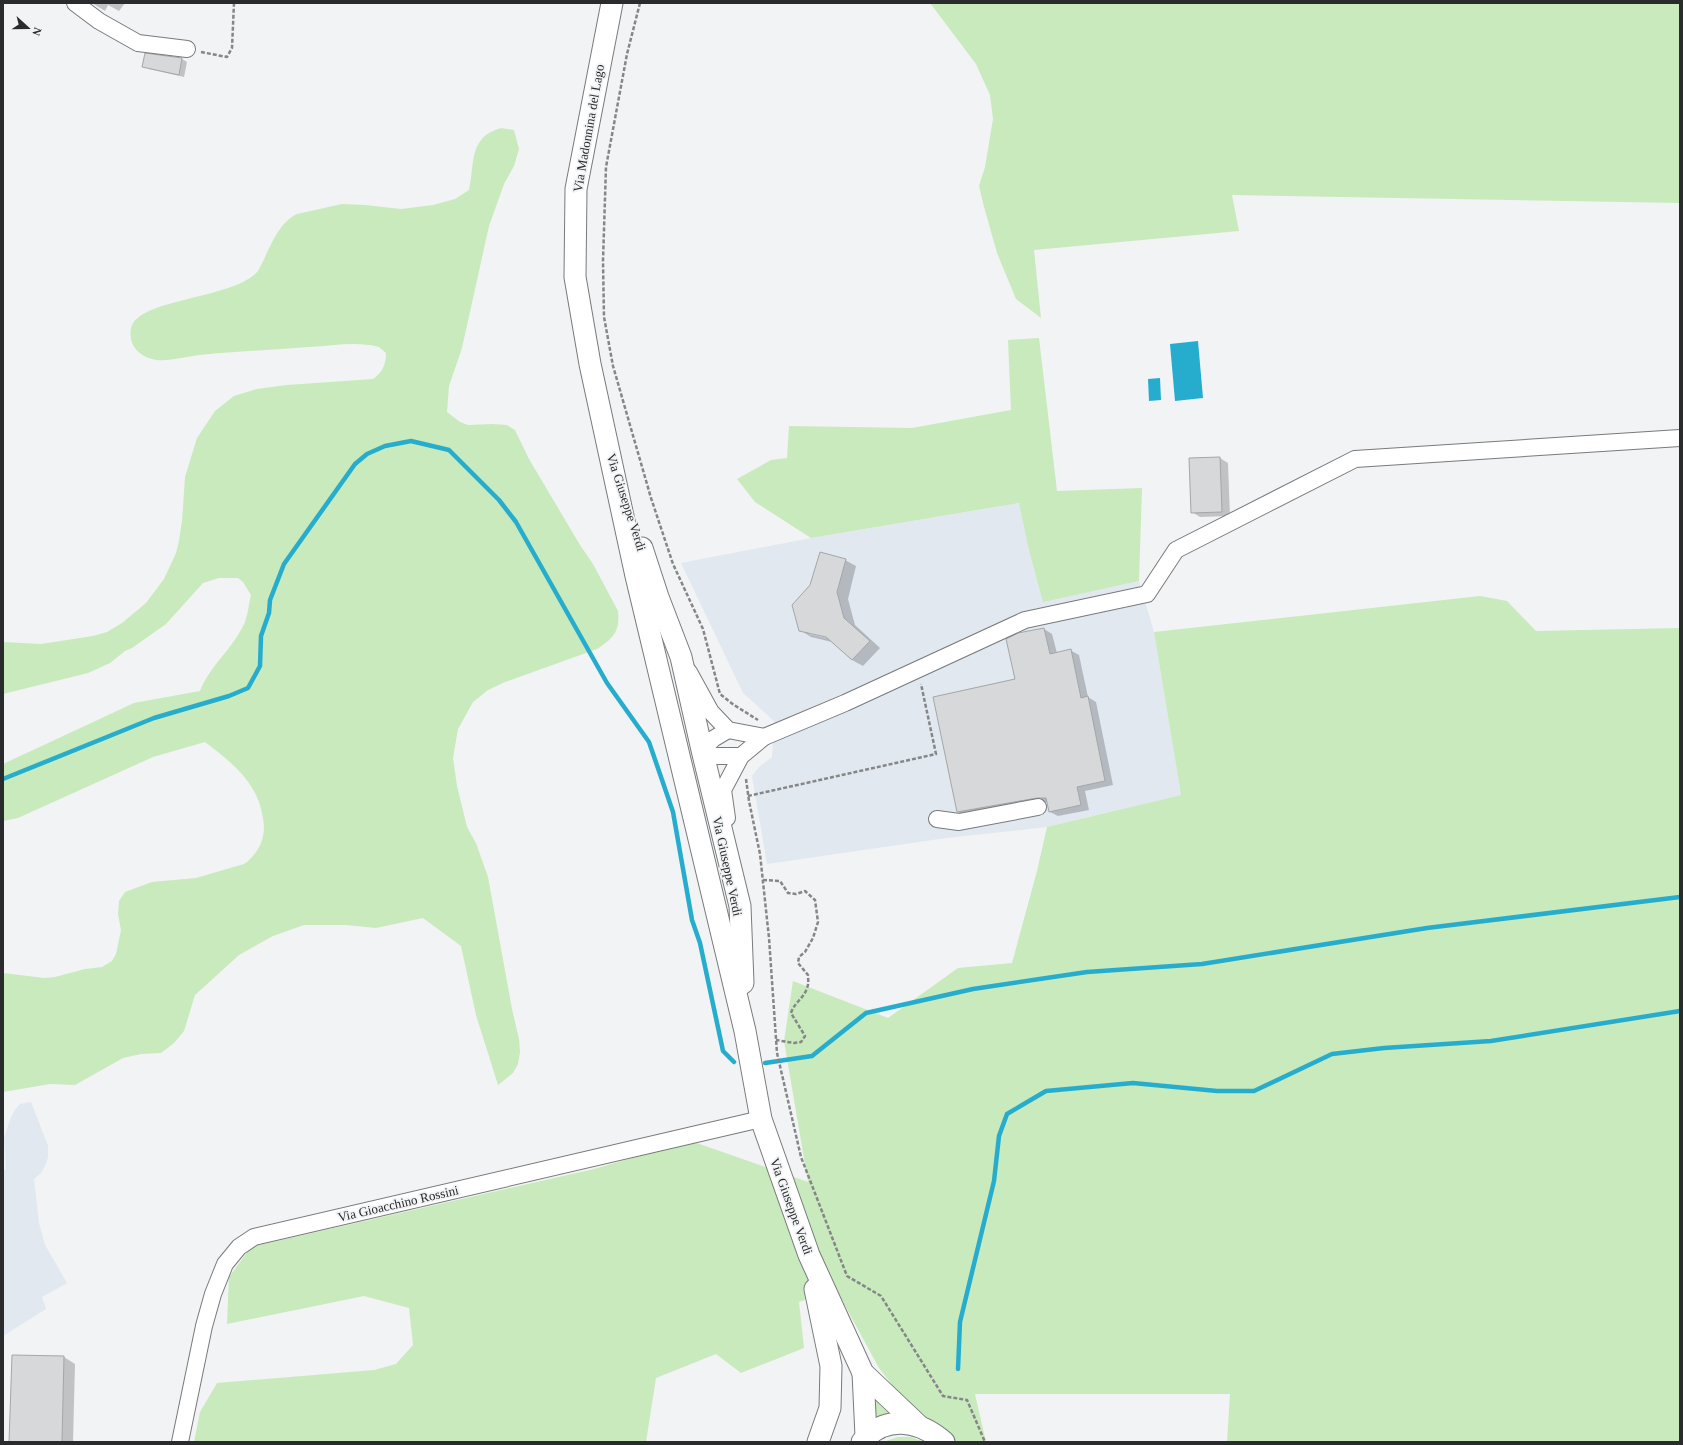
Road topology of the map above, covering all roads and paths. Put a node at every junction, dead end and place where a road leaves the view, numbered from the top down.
1 (75, 3) edge
2 (234, 3) edge
3 (612, 3) edge
4 (640, 3) edge
5 (187, 49) joint
6 (1680, 438) edge
7 (607, 443) junction
8 (681, 657) junction
9 (656, 659) junction
10 (920, 680) dead end
11 (728, 730) junction
12 (764, 737) junction
13 (702, 750) junction
14 (741, 756) junction
15 (746, 776) dead end
16 (748, 796) junction
17 (1038, 806) dead end
18 (937, 819) dead end
19 (706, 866) junction
20 (763, 880) junction
21 (740, 906) junction
22 (745, 1031) junction
23 (776, 1040) junction
24 (761, 1119) junction
25 (809, 1255) junction
26 (864, 1373) junction
27 (919, 1426) junction
28 (864, 1439) edge
29 (180, 1442) edge
30 (818, 1442) edge
31 (944, 1442) edge
32 (985, 1442) edge

1 - 5 street
2 - 5 path
3 - 7 main road, Via Madonnina del Lago
4 - 12 path
6 - 12 street
7 - 8 main road, Via Giuseppe Verdi
7 - 9 main road, Via Giuseppe Verdi
8 - 11 street
8 - 13 main road, Via Giuseppe Verdi
9 - 13 main road, Via Giuseppe Verdi
9 - 19 main road, Via Giuseppe Verdi
10 - 16 path
11 - 12 street
11 - 13 street
12 - 14 street
13 - 14 street
13 - 19 main road, Via Giuseppe Verdi
13 - 21 main road, Via Giuseppe Verdi
14 - 21 street
15 - 16 path
16 - 20 path
17 - 18 street
19 - 22 main road, Via Giuseppe Verdi
20 - 23 path
20 - 23 path
21 - 22 main road, Via Giuseppe Verdi
22 - 24 main road, Via Giuseppe Verdi
23 - 32 path
24 - 25 main road, Via Giuseppe Verdi
24 - 29 street, Via Gioacchino Rossini
25 - 26 main road, Via Giuseppe Verdi
25 - 30 main road
26 - 27 main road, Via Giuseppe Verdi
26 - 28 main road, Via Giuseppe Verdi
27 - 28 main road
27 - 31 main road

